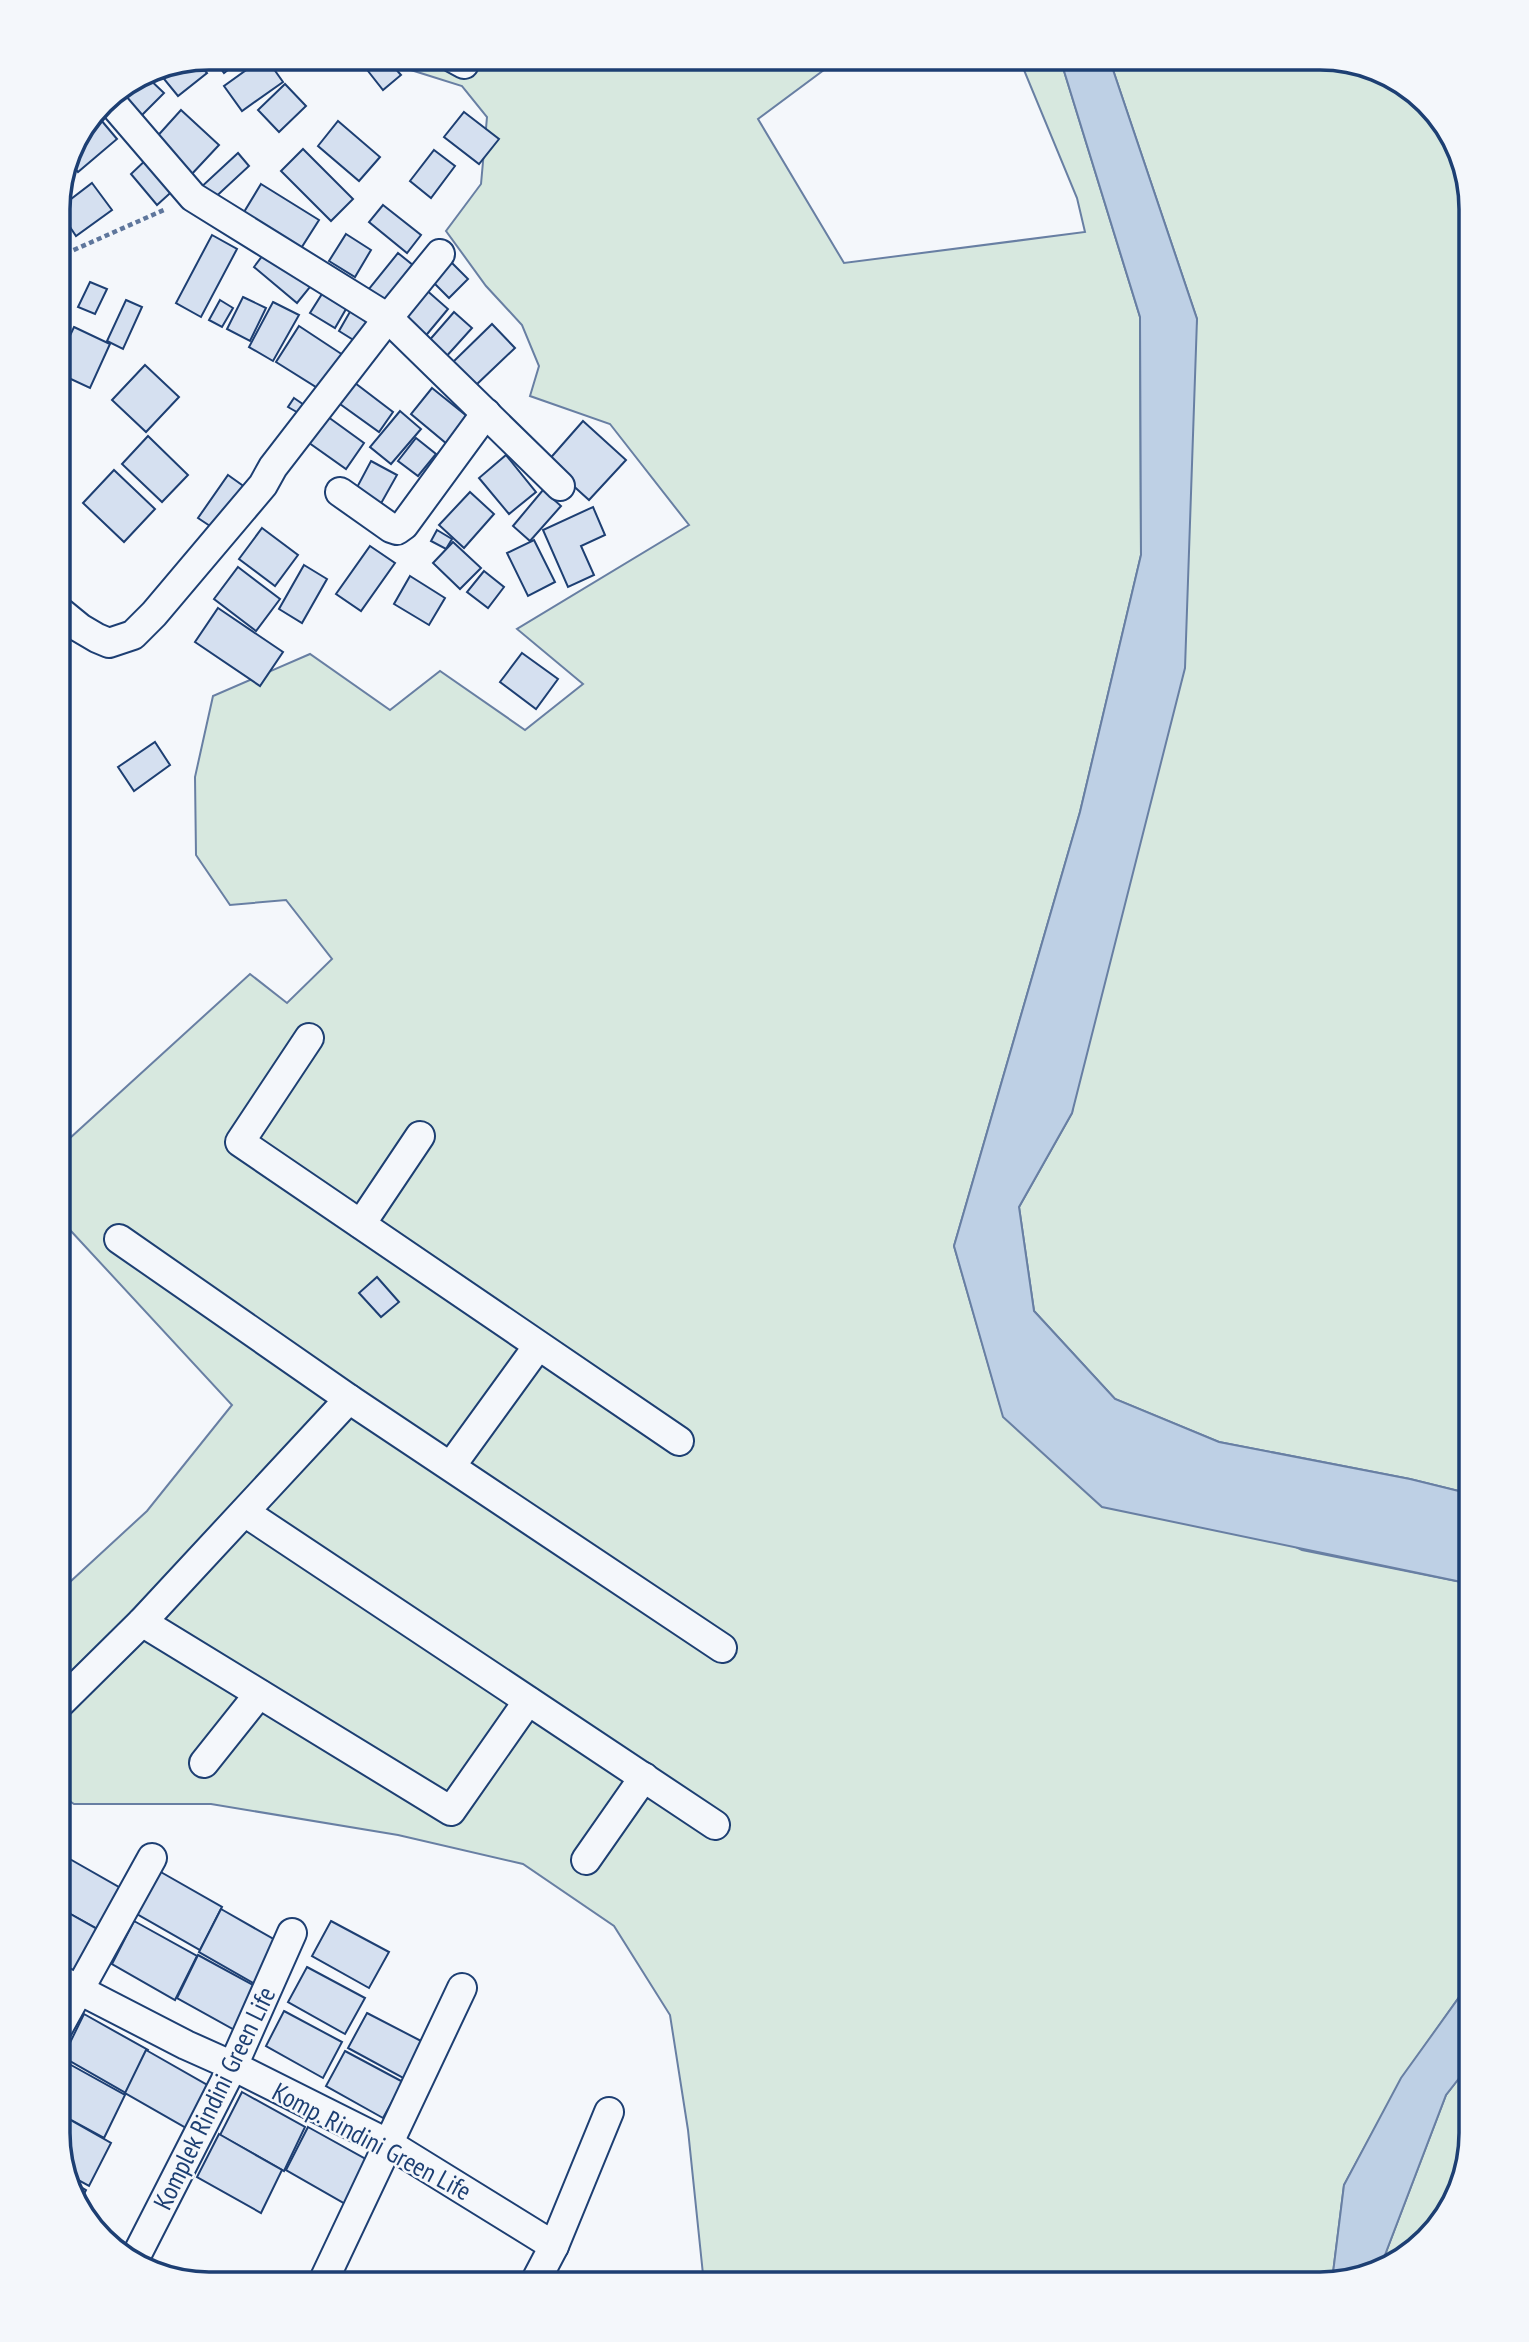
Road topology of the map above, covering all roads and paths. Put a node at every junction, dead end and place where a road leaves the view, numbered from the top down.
1 (116, 107) edge
2 (193, 197) junction
3 (70, 252) edge
4 (440, 254) dead end
5 (388, 318) junction
6 (486, 413) junction
7 (560, 486) dead end
8 (340, 492) dead end
9 (70, 619) edge
10 (309, 1038) dead end
11 (420, 1136) dead end
12 (360, 1224) junction
13 (119, 1239) dead end
14 (538, 1346) junction
15 (349, 1399) junction
16 (679, 1441) dead end
17 (451, 1466) junction
18 (246, 1513) junction
19 (142, 1622) junction
20 (722, 1648) dead end
21 (70, 1694) edge
22 (259, 1694) junction
23 (528, 1700) junction
24 (205, 1763) dead end
25 (644, 1777) junction
26 (715, 1825) dead end
27 (152, 1858) dead end
28 (586, 1860) dead end
29 (292, 1933) dead end
30 (70, 1982) edge
31 (70, 1985) edge
32 (462, 1989) dead end
33 (233, 2066) junction
34 (609, 2112) dead end
35 (389, 2144) junction
36 (554, 2246) junction
37 (138, 2253) edge
38 (327, 2272) edge
39 (540, 2272) edge

1 - 2 street
2 - 3 path
2 - 5 street
4 - 5 street
5 - 6 street
5 - 9 street
6 - 7 street
6 - 8 street
10 - 12 street
11 - 12 street
12 - 14 street
13 - 15 street
14 - 16 street
14 - 17 street
15 - 17 street
15 - 18 street
17 - 20 street
18 - 19 street
18 - 23 street
19 - 21 street
19 - 22 street
22 - 23 street
22 - 24 street
23 - 25 street
25 - 26 street
25 - 28 street
27 - 30 street
29 - 33 street, Komplek Rindini Green Life
31 - 33 street, Komp. Rindini Green Life
32 - 35 street
33 - 35 street, Komp. Rindini Green Life
33 - 37 street, Komplek Rindini Green Life
34 - 36 street
35 - 36 street, Komp. Rindini Green Life
35 - 38 street
36 - 39 street

